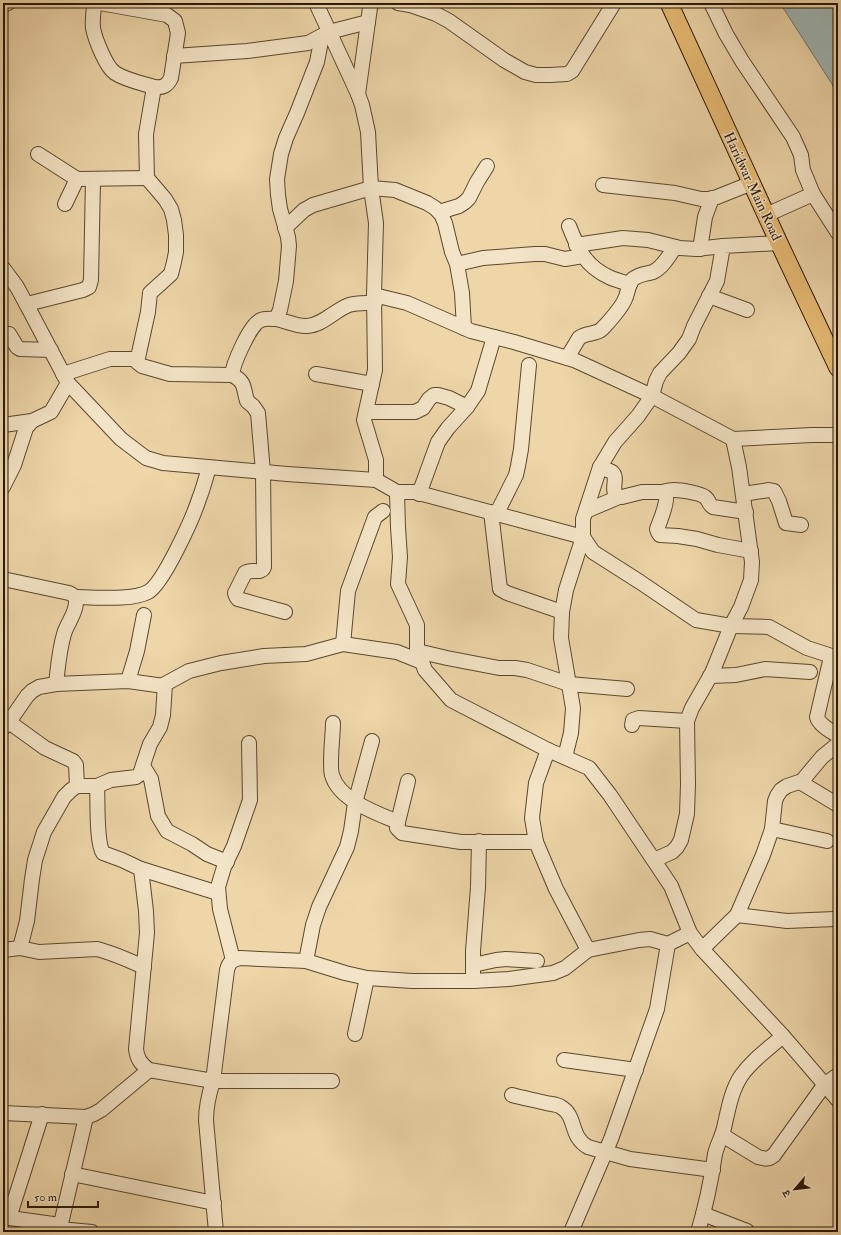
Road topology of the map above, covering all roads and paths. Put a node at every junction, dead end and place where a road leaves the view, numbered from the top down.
1 (8, 3) edge
2 (94, 3) edge
3 (100, 3) edge
4 (316, 3) edge
5 (372, 3) edge
6 (398, 3) edge
7 (614, 3) edge
8 (669, 3) edge
9 (711, 3) edge
10 (3, 5) edge
11 (368, 22) junction
12 (325, 34) junction
13 (174, 56) junction
14 (154, 86) junction
15 (358, 94) junction
16 (38, 154) dead end
17 (487, 166) dead end
18 (147, 178) junction
19 (77, 179) junction
20 (93, 179) junction
21 (752, 183) junction
22 (603, 185) dead end
23 (371, 188) junction
24 (813, 194) junction
25 (712, 198) junction
26 (66, 204) dead end
27 (439, 212) junction
28 (766, 215) junction
29 (569, 226) dead end
30 (285, 228) junction
31 (838, 233) edge
32 (779, 243) junction
33 (723, 246) junction
34 (675, 247) junction
35 (700, 249) junction
36 (580, 251) junction
37 (457, 264) junction
38 (3, 268) edge
39 (630, 284) junction
40 (710, 296) junction
41 (375, 299) junction
42 (27, 304) junction
43 (747, 310) dead end
44 (276, 319) junction
45 (464, 328) junction
46 (3, 334) edge
47 (494, 337) junction
48 (51, 350) junction
49 (567, 358) junction
50 (137, 359) junction
51 (529, 365) dead end
52 (838, 368) edge
53 (316, 374) dead end
54 (232, 375) junction
55 (66, 379) junction
56 (372, 384) junction
57 (652, 396) junction
58 (467, 407) junction
59 (366, 412) junction
60 (32, 421) junction
61 (3, 425) edge
62 (838, 435) edge
63 (733, 439) junction
64 (209, 467) junction
65 (600, 467) junction
66 (263, 472) junction
67 (376, 480) junction
68 (4, 483) edge
69 (397, 492) junction
70 (662, 492) junction
71 (419, 494) junction
72 (743, 494) junction
73 (619, 497) junction
74 (383, 511) dead end
75 (586, 511) junction
76 (746, 512) junction
77 (494, 513) junction
78 (801, 525) dead end
79 (583, 537) junction
80 (751, 551) junction
81 (3, 580) edge
82 (75, 597) junction
83 (285, 612) dead end
84 (562, 612) junction
85 (144, 615) dead end
86 (731, 626) junction
87 (343, 644) junction
88 (420, 656) junction
89 (835, 657) edge
90 (810, 672) dead end
91 (710, 676) junction
92 (128, 681) junction
93 (56, 684) junction
94 (569, 684) junction
95 (164, 686) junction
96 (627, 689) dead end
97 (687, 721) junction
98 (333, 723) dead end
99 (6, 725) edge
100 (632, 725) dead end
101 (838, 736) edge
102 (372, 741) dead end
103 (249, 743) dead end
104 (838, 744) edge
105 (548, 750) junction
106 (565, 757) junction
107 (144, 766) junction
108 (408, 781) dead end
109 (800, 782) junction
110 (76, 786) junction
111 (97, 786) junction
112 (355, 803) junction
113 (838, 805) edge
114 (398, 822) junction
115 (772, 829) junction
116 (826, 841) dead end
117 (479, 842) junction
118 (536, 842) junction
119 (654, 860) junction
120 (227, 862) junction
121 (140, 869) junction
122 (218, 893) junction
123 (737, 915) junction
124 (835, 919) dead end
125 (690, 933) junction
126 (668, 944) junction
127 (20, 948) junction
128 (702, 949) junction
129 (3, 950) edge
130 (588, 950) junction
131 (233, 960) junction
132 (306, 961) junction
133 (537, 961) dead end
134 (473, 966) junction
135 (144, 967) junction
136 (367, 978) junction
137 (473, 980) junction
138 (355, 1034) dead end
139 (783, 1036) junction
140 (564, 1060) dead end
141 (149, 1070) junction
142 (636, 1070) junction
143 (838, 1075) edge
144 (212, 1081) junction
145 (332, 1081) dead end
146 (825, 1084) junction
147 (512, 1095) dead end
148 (838, 1100) edge
149 (3, 1113) edge
150 (42, 1114) junction
151 (86, 1117) junction
152 (722, 1135) junction
153 (605, 1153) junction
154 (713, 1170) junction
155 (72, 1174) junction
156 (214, 1203) junction
157 (704, 1214) junction
158 (6, 1217) edge
159 (59, 1229) edge
160 (747, 1231) dead end
161 (92, 1232) edge
162 (216, 1232) edge
163 (571, 1232) edge
164 (698, 1232) edge

1 - 10 street
2 - 14 street
3 - 13 street
4 - 12 street
5 - 11 street
6 - 7 street
8 - 21 main road, Haridwar Main Road
9 - 24 street
11 - 12 street
11 - 15 street
12 - 13 street
12 - 15 street
12 - 30 street
13 - 14 street
14 - 18 street
15 - 23 street
16 - 19 street
17 - 27 street
18 - 20 street
18 - 50 street
19 - 20 street
19 - 26 street
20 - 42 street
21 - 25 street
21 - 28 main road, Haridwar Main Road
22 - 25 street
23 - 27 street
23 - 30 street
23 - 41 street
24 - 28 street
24 - 31 street
25 - 35 street
27 - 37 street
28 - 32 main road, Haridwar Main Road
29 - 36 street
30 - 44 street
32 - 33 street
32 - 52 main road, Haridwar Main Road
33 - 35 street
33 - 40 street
34 - 35 street
34 - 36 street
34 - 39 street
36 - 37 street
36 - 39 street
37 - 45 street
38 - 42 street
39 - 49 street
40 - 43 street
40 - 57 street
41 - 44 street
41 - 45 street
41 - 56 street
42 - 48 street
44 - 54 street
45 - 47 street
46 - 48 street
47 - 49 street
47 - 58 street
48 - 55 street
49 - 57 street
50 - 54 street
50 - 55 street
51 - 77 street
53 - 56 street
54 - 66 street
55 - 60 street
55 - 64 street
56 - 59 street
57 - 63 street
57 - 65 street
58 - 59 street
58 - 71 street
59 - 67 street
60 - 61 street
60 - 68 street
62 - 63 street
63 - 72 street
64 - 66 street
64 - 82 street
65 - 73 street
65 - 75 street
66 - 67 street
66 - 83 street
67 - 69 street
69 - 71 street
69 - 88 street
70 - 73 street
70 - 76 street
70 - 80 street
71 - 77 street
72 - 76 street
72 - 78 street
73 - 75 street
74 - 87 street
75 - 79 street
76 - 80 street
77 - 79 street
77 - 84 street
79 - 84 street
79 - 86 street
80 - 86 street
81 - 82 street
82 - 93 street
84 - 94 street
85 - 92 street
86 - 89 street
86 - 91 street
87 - 88 street
87 - 95 street
88 - 94 street
88 - 105 street
89 - 101 street
90 - 91 street
91 - 97 street
92 - 93 street
92 - 95 street
93 - 99 street
94 - 96 street
94 - 106 street
95 - 107 street
97 - 100 street
97 - 119 street
98 - 112 street
99 - 110 street
102 - 112 street
103 - 120 street
104 - 109 street
105 - 106 street
105 - 118 street
106 - 119 street
107 - 111 street
107 - 120 street
108 - 114 street
109 - 113 street
109 - 115 street
110 - 111 street
110 - 127 street
111 - 121 street
112 - 114 street
112 - 132 street
114 - 117 street
115 - 116 street
115 - 123 street
117 - 118 street
117 - 134 street
118 - 130 street
119 - 125 street
120 - 122 street
121 - 122 street
121 - 135 street
122 - 131 street
123 - 124 street
123 - 128 street
125 - 126 street
125 - 128 street
126 - 130 street
126 - 142 street
127 - 129 street
127 - 135 street
128 - 139 street
130 - 137 street
131 - 132 street
131 - 144 street
132 - 136 street
133 - 134 street
134 - 137 street
135 - 141 street
136 - 137 street
136 - 138 street
139 - 146 street
139 - 152 street
140 - 142 street
141 - 144 street
141 - 151 street
142 - 153 street
143 - 146 street
144 - 145 street
144 - 156 street
146 - 148 street
146 - 152 street
147 - 153 street
149 - 150 street
150 - 151 street
150 - 158 street
151 - 155 street
152 - 154 street
153 - 154 street
153 - 163 street
154 - 157 street
155 - 156 street
155 - 159 street
156 - 162 street
157 - 160 street
157 - 164 street
158 - 159 street
159 - 161 street

